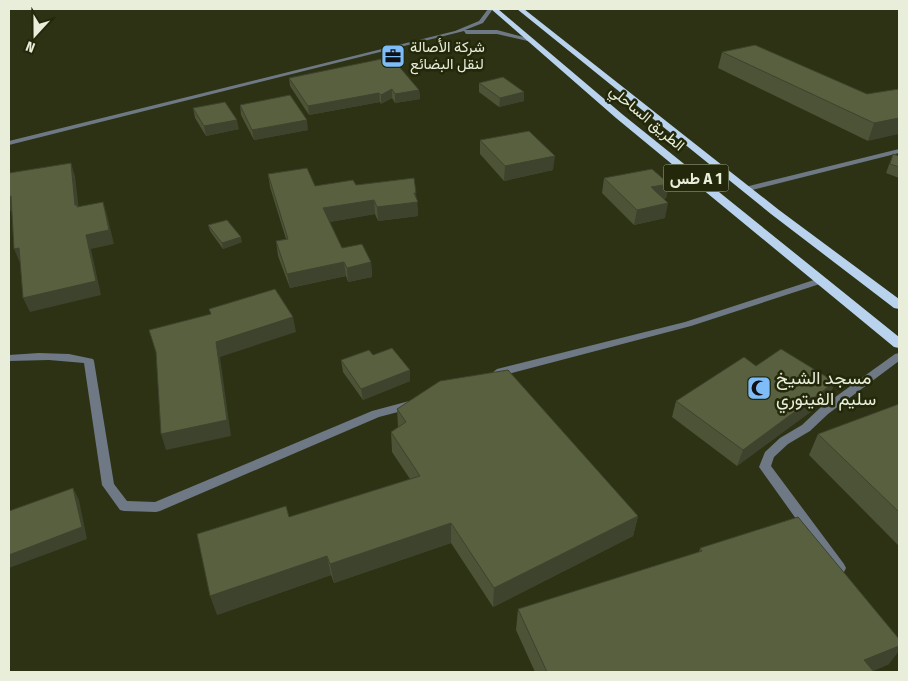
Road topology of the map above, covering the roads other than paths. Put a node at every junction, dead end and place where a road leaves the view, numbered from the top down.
1 (490, 9) edge
2 (494, 9) edge
3 (520, 9) edge
4 (457, 32) junction
5 (532, 40) junction
6 (632, 113) junction
7 (9, 144) edge
8 (899, 151) edge
9 (748, 189) junction
10 (823, 280) junction
11 (899, 304) edge
12 (899, 344) edge
13 (899, 356) edge
14 (9, 358) edge
15 (482, 378) edge
16 (427, 399) edge
17 (849, 580) edge

1 - 4 street
2 - 5 highway, الطريق الساحلي / طس A 1
3 - 6 highway, الطريق الساحلي / طس A 1
4 - 5 street
4 - 7 street
5 - 6 highway, الطريق الساحلي / طس A 1
6 - 9 highway, الطريق الساحلي / طس A 1
6 - 10 highway, الطريق الساحلي / طس A 1
8 - 9 street
9 - 11 highway, الطريق الساحلي / طس A 1
10 - 12 highway, الطريق الساحلي / طس A 1
10 - 15 street
13 - 17 street
14 - 16 street

